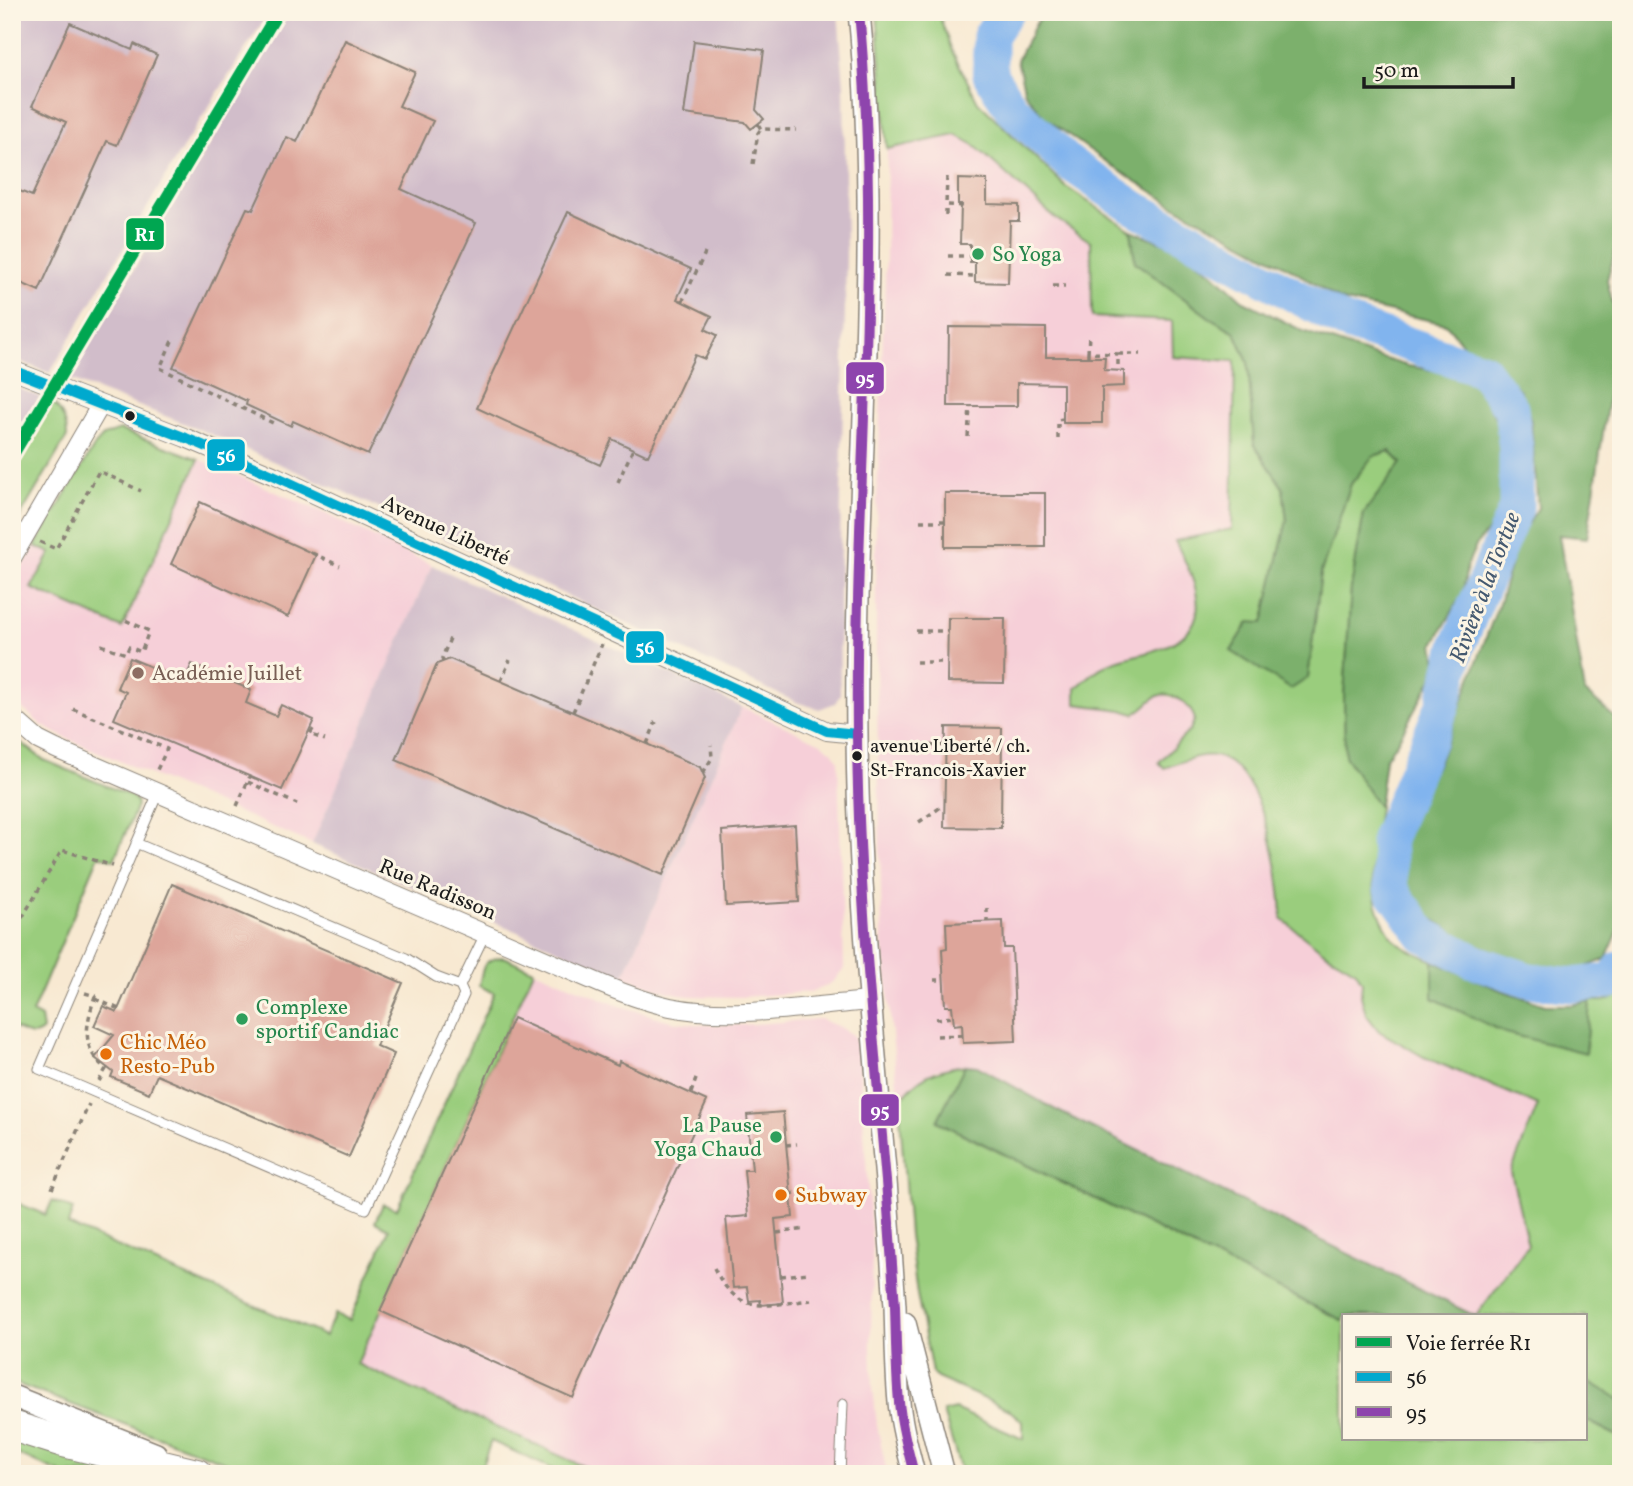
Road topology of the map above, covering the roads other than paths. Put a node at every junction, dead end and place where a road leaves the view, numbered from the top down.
1 (859, 12) edge
2 (12, 370) edge
3 (100, 406) junction
4 (12, 558) edge
5 (12, 717) edge
6 (857, 734) junction
7 (156, 785) junction
8 (136, 843) junction
9 (485, 934) junction
10 (460, 986) junction
11 (870, 1000) junction
12 (892, 1259) junction
13 (12, 1396) edge
14 (843, 1405) dead end
15 (12, 1426) edge
16 (197, 1474) edge
17 (203, 1474) edge
18 (840, 1474) edge
19 (914, 1474) edge
20 (944, 1474) edge

1 - 6 street
2 - 3 street, Avenue Liberté
3 - 4 street
3 - 6 street, Avenue Liberté
5 - 7 street, Rue Radisson
6 - 11 street
7 - 8 lane
7 - 9 street, Rue Radisson
8 - 10 lane
8 - 10 lane
9 - 10 lane
9 - 11 street, Rue Radisson
11 - 12 street
12 - 19 street
12 - 20 street
13 - 17 street
14 - 18 lane
15 - 16 highway

